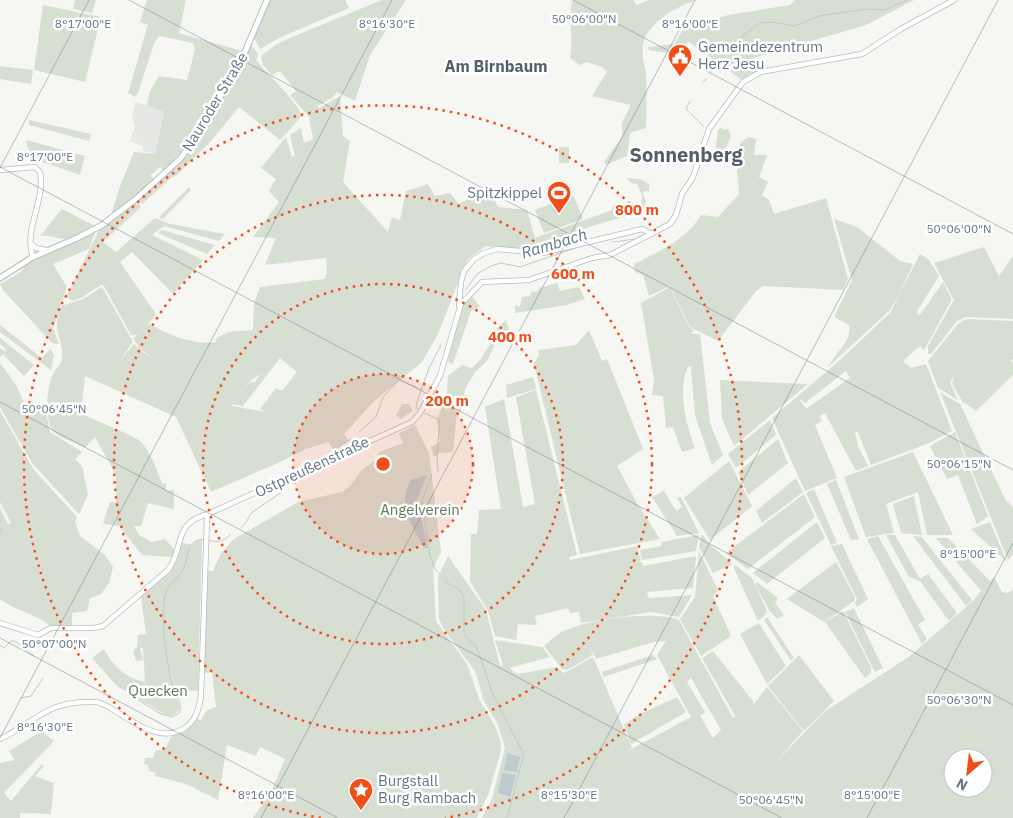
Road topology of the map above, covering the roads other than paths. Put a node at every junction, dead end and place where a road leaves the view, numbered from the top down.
1 (267, 0) edge
2 (954, 0) edge
3 (0, 170) edge
4 (652, 234) junction
5 (31, 244) junction
6 (46, 250) junction
7 (32, 257) junction
8 (0, 278) edge
9 (461, 292) junction
10 (467, 295) junction
11 (459, 309) junction
12 (208, 516) junction
13 (0, 623) edge
14 (0, 739) edge

1 - 6 main road, Nauroder Straße
2 - 4 main road
3 - 5 main road
4 - 9 main road
4 - 10 main road
5 - 6 main road
5 - 7 main road
6 - 7 main road, Nauroder Straße
7 - 8 main road
9 - 10 main road
9 - 11 main road
10 - 11 main road
11 - 12 main road, Ostpreußenstraße
12 - 13 main road, Ostpreußenstraße
12 - 14 main road

